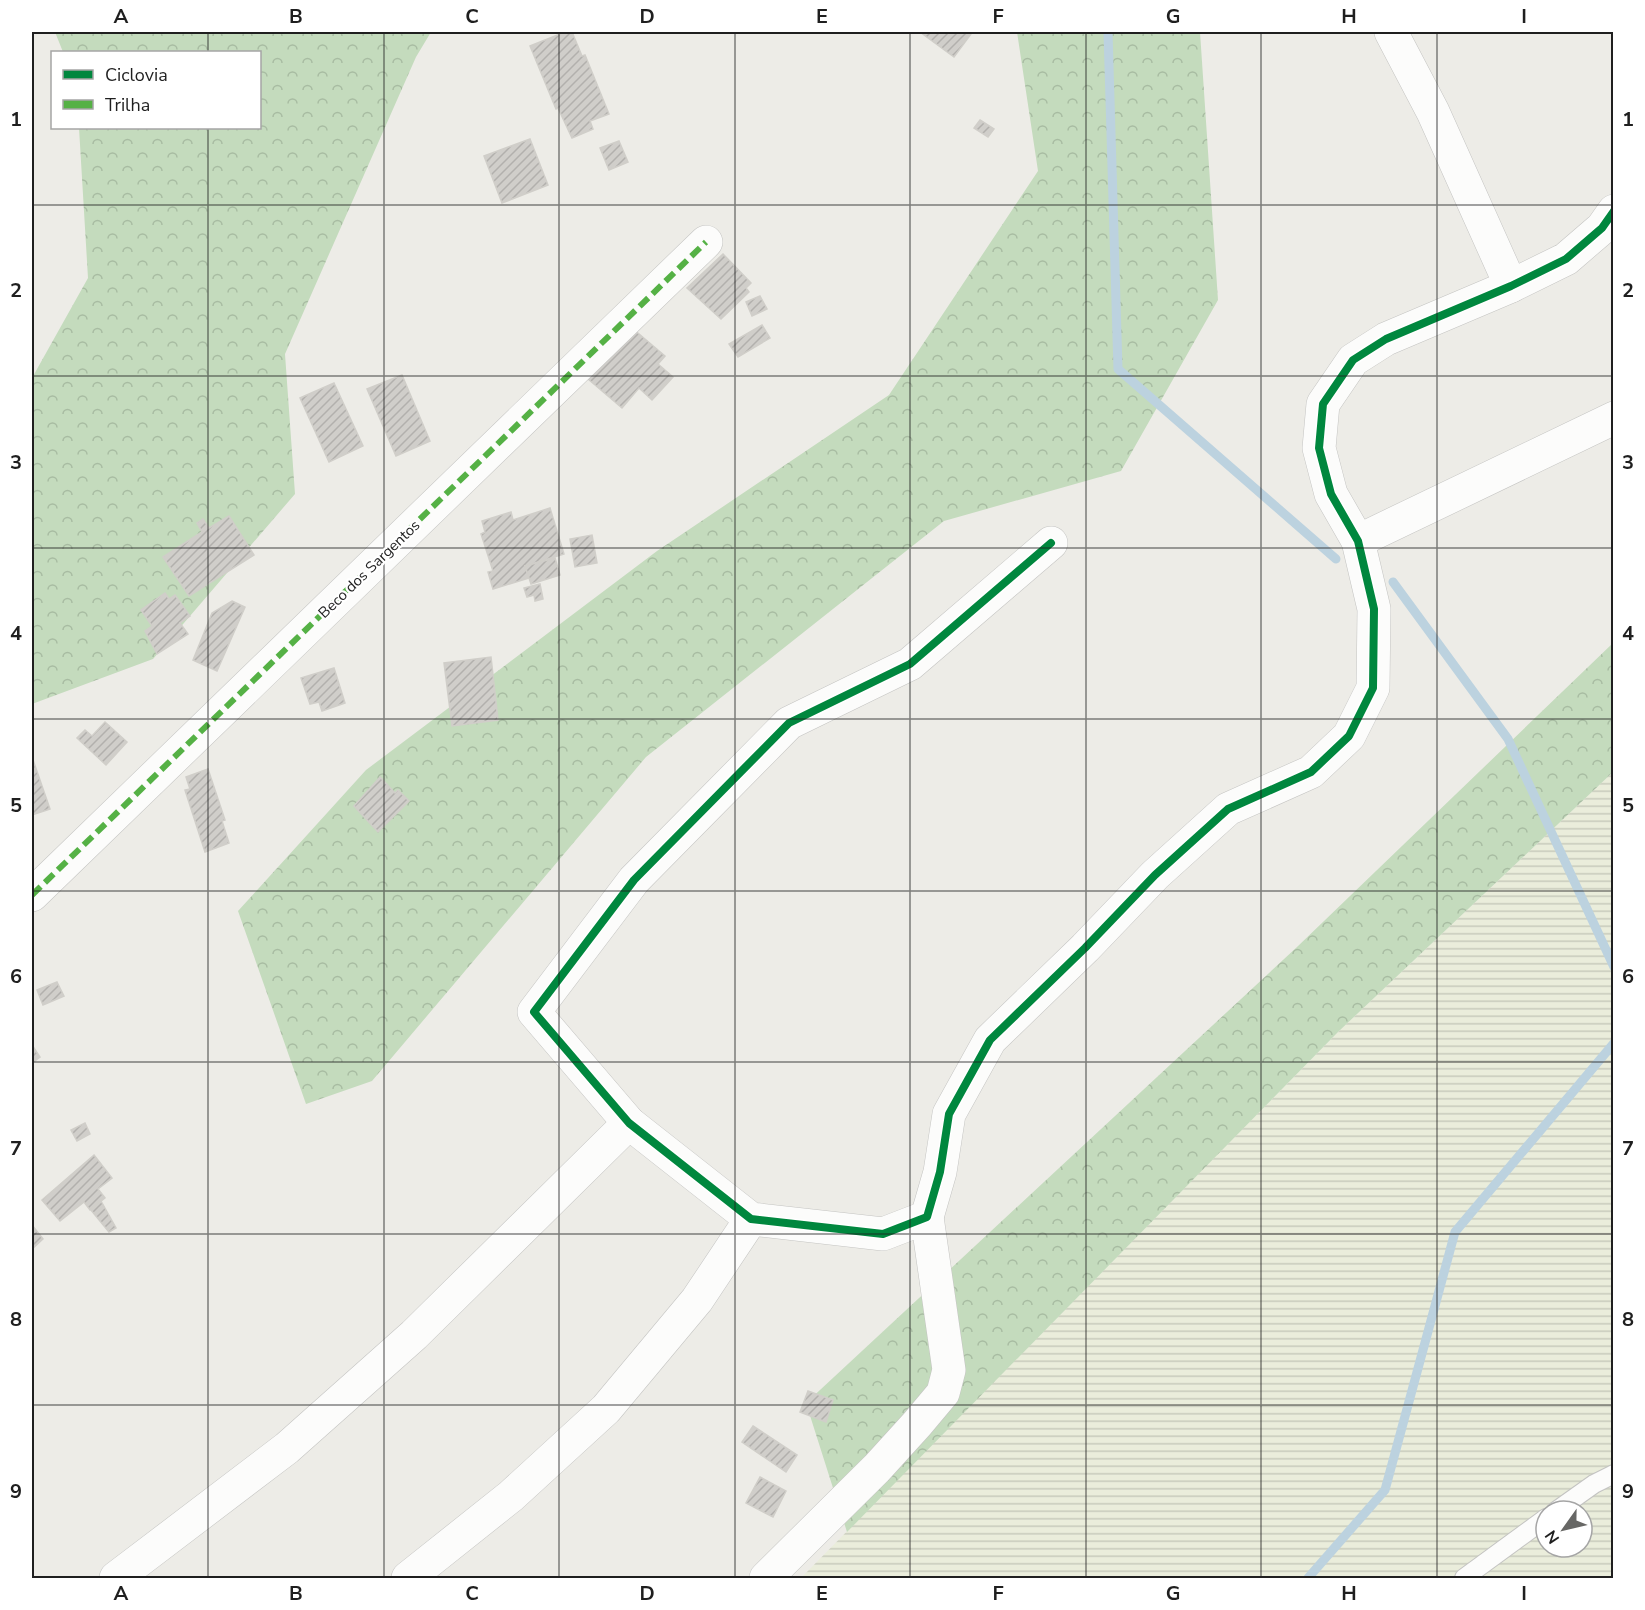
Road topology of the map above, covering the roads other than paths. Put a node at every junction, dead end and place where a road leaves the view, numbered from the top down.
1 (1391, 32) edge
2 (1614, 211) edge
3 (706, 242) dead end
4 (1511, 286) junction
5 (1614, 418) edge
6 (1358, 541) junction
7 (1051, 543) dead end
8 (32, 895) edge
9 (628, 1123) junction
10 (927, 1217) junction
11 (751, 1219) junction
12 (1614, 1474) edge
13 (1573, 1499) edge
14 (1534, 1527) edge
15 (116, 1578) edge
16 (408, 1578) edge
17 (766, 1578) edge
18 (1464, 1578) edge

1 - 4 street
2 - 4 street
3 - 8 street, Beco dos Sargentos
4 - 6 street
5 - 6 street
6 - 10 street
7 - 9 street
9 - 11 street
9 - 15 street
10 - 11 street
10 - 17 street
11 - 16 street
12 - 13 lane
14 - 18 lane

